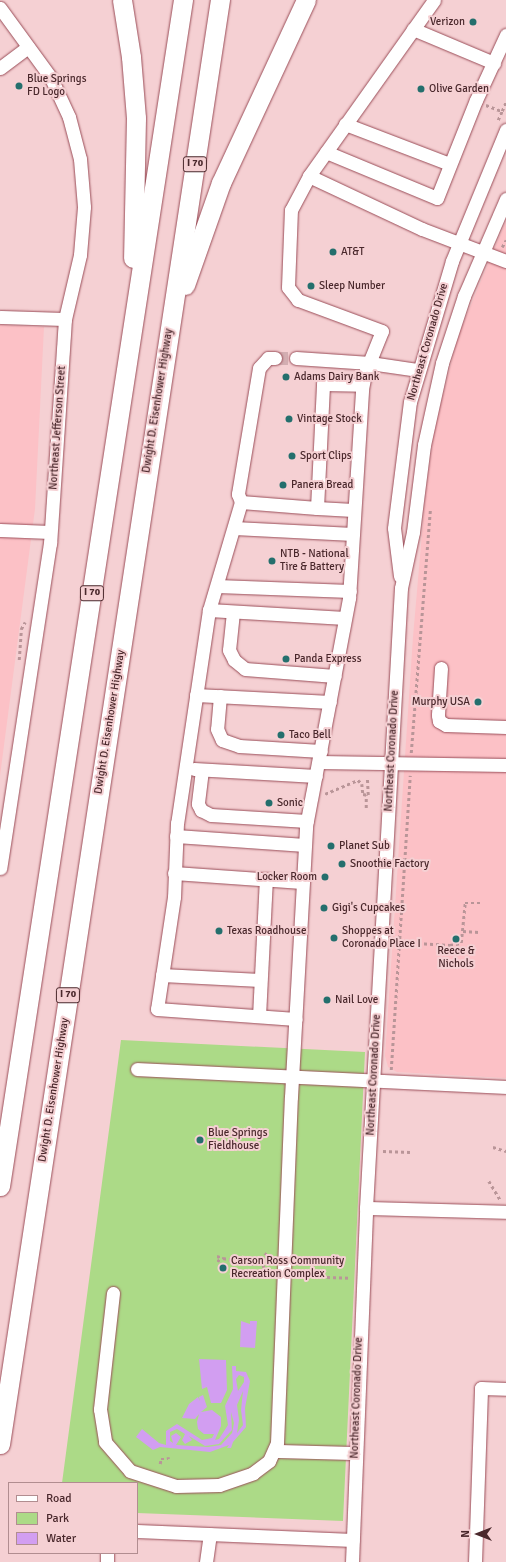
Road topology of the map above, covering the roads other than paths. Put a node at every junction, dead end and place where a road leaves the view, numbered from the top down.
1 (122, 0) edge
2 (183, 0) edge
3 (220, 0) edge
4 (306, 0) edge
5 (434, 0) edge
6 (0, 8) edge
7 (413, 29) junction
8 (506, 35) edge
9 (28, 47) junction
10 (494, 63) junction
11 (0, 68) edge
12 (346, 124) junction
13 (506, 130) edge
14 (326, 152) junction
15 (450, 164) junction
16 (309, 176) junction
17 (506, 199) edge
18 (460, 242) junction
19 (483, 252) junction
20 (506, 261) edge
21 (0, 317) edge
22 (65, 319) junction
23 (170, 328) junction
24 (129, 354) junction
25 (275, 358) tunnel mouth
26 (296, 358) tunnel mouth
27 (370, 363) junction
28 (418, 370) junction
29 (362, 385) junction
30 (242, 502) junction
31 (317, 508) junction
32 (353, 510) junction
33 (234, 528) junction
34 (0, 530) edge
35 (50, 532) junction
36 (353, 534) junction
37 (217, 586) junction
38 (401, 588) junction
39 (350, 591) junction
40 (209, 610) junction
41 (233, 612) junction
42 (346, 618) junction
43 (441, 668) dead end
44 (335, 676) junction
45 (196, 695) junction
46 (220, 696) junction
47 (330, 702) junction
48 (506, 726) edge
49 (320, 756) junction
50 (392, 764) junction
51 (506, 765) edge
52 (185, 769) junction
53 (202, 770) junction
54 (316, 776) junction
55 (307, 821) junction
56 (176, 836) junction
57 (304, 845) junction
58 (0, 868) edge
59 (174, 873) junction
60 (266, 879) junction
61 (302, 882) junction
62 (162, 975) junction
63 (260, 980) junction
64 (259, 1016) junction
65 (296, 1019) junction
66 (137, 1069) dead end
67 (292, 1077) junction
68 (374, 1080) junction
69 (506, 1087) edge
70 (0, 1186) edge
71 (504, 1207) edge
72 (366, 1208) junction
73 (113, 1293) dead end
74 (506, 1389) edge
75 (0, 1444) edge
76 (276, 1451) junction
77 (355, 1453) junction
78 (138, 1531) edge
79 (210, 1534) junction
80 (353, 1540) junction
81 (206, 1562) edge
82 (352, 1562) edge
83 (475, 1562) edge

1 - 24 highway
2 - 24 highway, I 70
3 - 23 highway, Dwight D. Eisenhower Highway / I 70
4 - 23 highway
5 - 7 street
6 - 9 street, Northeast Jefferson Street
7 - 10 street
7 - 12 street
8 - 10 street
9 - 11 street
9 - 22 street, Northeast Jefferson Street
10 - 15 street
12 - 14 street
12 - 15 street
13 - 18 street, Northeast Coronado Drive
14 - 15 street
14 - 16 street
16 - 18 street
16 - 27 street
17 - 19 street, Northeast Coronado Drive
18 - 19 street
18 - 28 street, Northeast Coronado Drive
19 - 20 street
19 - 38 street, Northeast Coronado Drive
21 - 22 street
22 - 35 street, Northeast Jefferson Street
23 - 75 highway, Dwight D. Eisenhower Highway / I 70
24 - 70 highway, I 70
25 - 30 street
26 - 27 street
27 - 28 street
27 - 29 street
28 - 38 street, Northeast Coronado Drive
29 - 31 street
29 - 32 street
30 - 31 street
30 - 33 street
31 - 32 street
32 - 36 street
33 - 36 street
33 - 37 street
34 - 35 street
35 - 58 street, Northeast Jefferson Street
36 - 39 street
37 - 39 street
37 - 40 street
38 - 50 street, Northeast Coronado Drive
39 - 42 street
40 - 41 street
40 - 45 street
41 - 42 street
41 - 44 street
42 - 44 street
43 - 48 street
44 - 47 street
45 - 46 street
45 - 52 street
46 - 47 street
46 - 49 street
47 - 49 street
49 - 50 street
49 - 54 street
50 - 51 street
50 - 68 street, Northeast Coronado Drive
52 - 53 street
52 - 56 street
53 - 54 street
53 - 55 street
54 - 55 street
55 - 57 street
56 - 57 street
56 - 59 street
57 - 61 street
59 - 60 street
59 - 62 street
60 - 61 street
60 - 63 street
61 - 65 street
62 - 63 street
62 - 64 street
63 - 64 street
64 - 65 street
65 - 67 street
66 - 67 street
67 - 68 street
67 - 76 street
68 - 69 street
68 - 72 street, Northeast Coronado Drive
71 - 72 street
72 - 77 street, Northeast Coronado Drive
73 - 76 street
74 - 83 street
76 - 77 street
77 - 80 street, Northeast Coronado Drive
78 - 79 street
79 - 80 street
79 - 81 street
80 - 82 street, Northeast Coronado Drive

